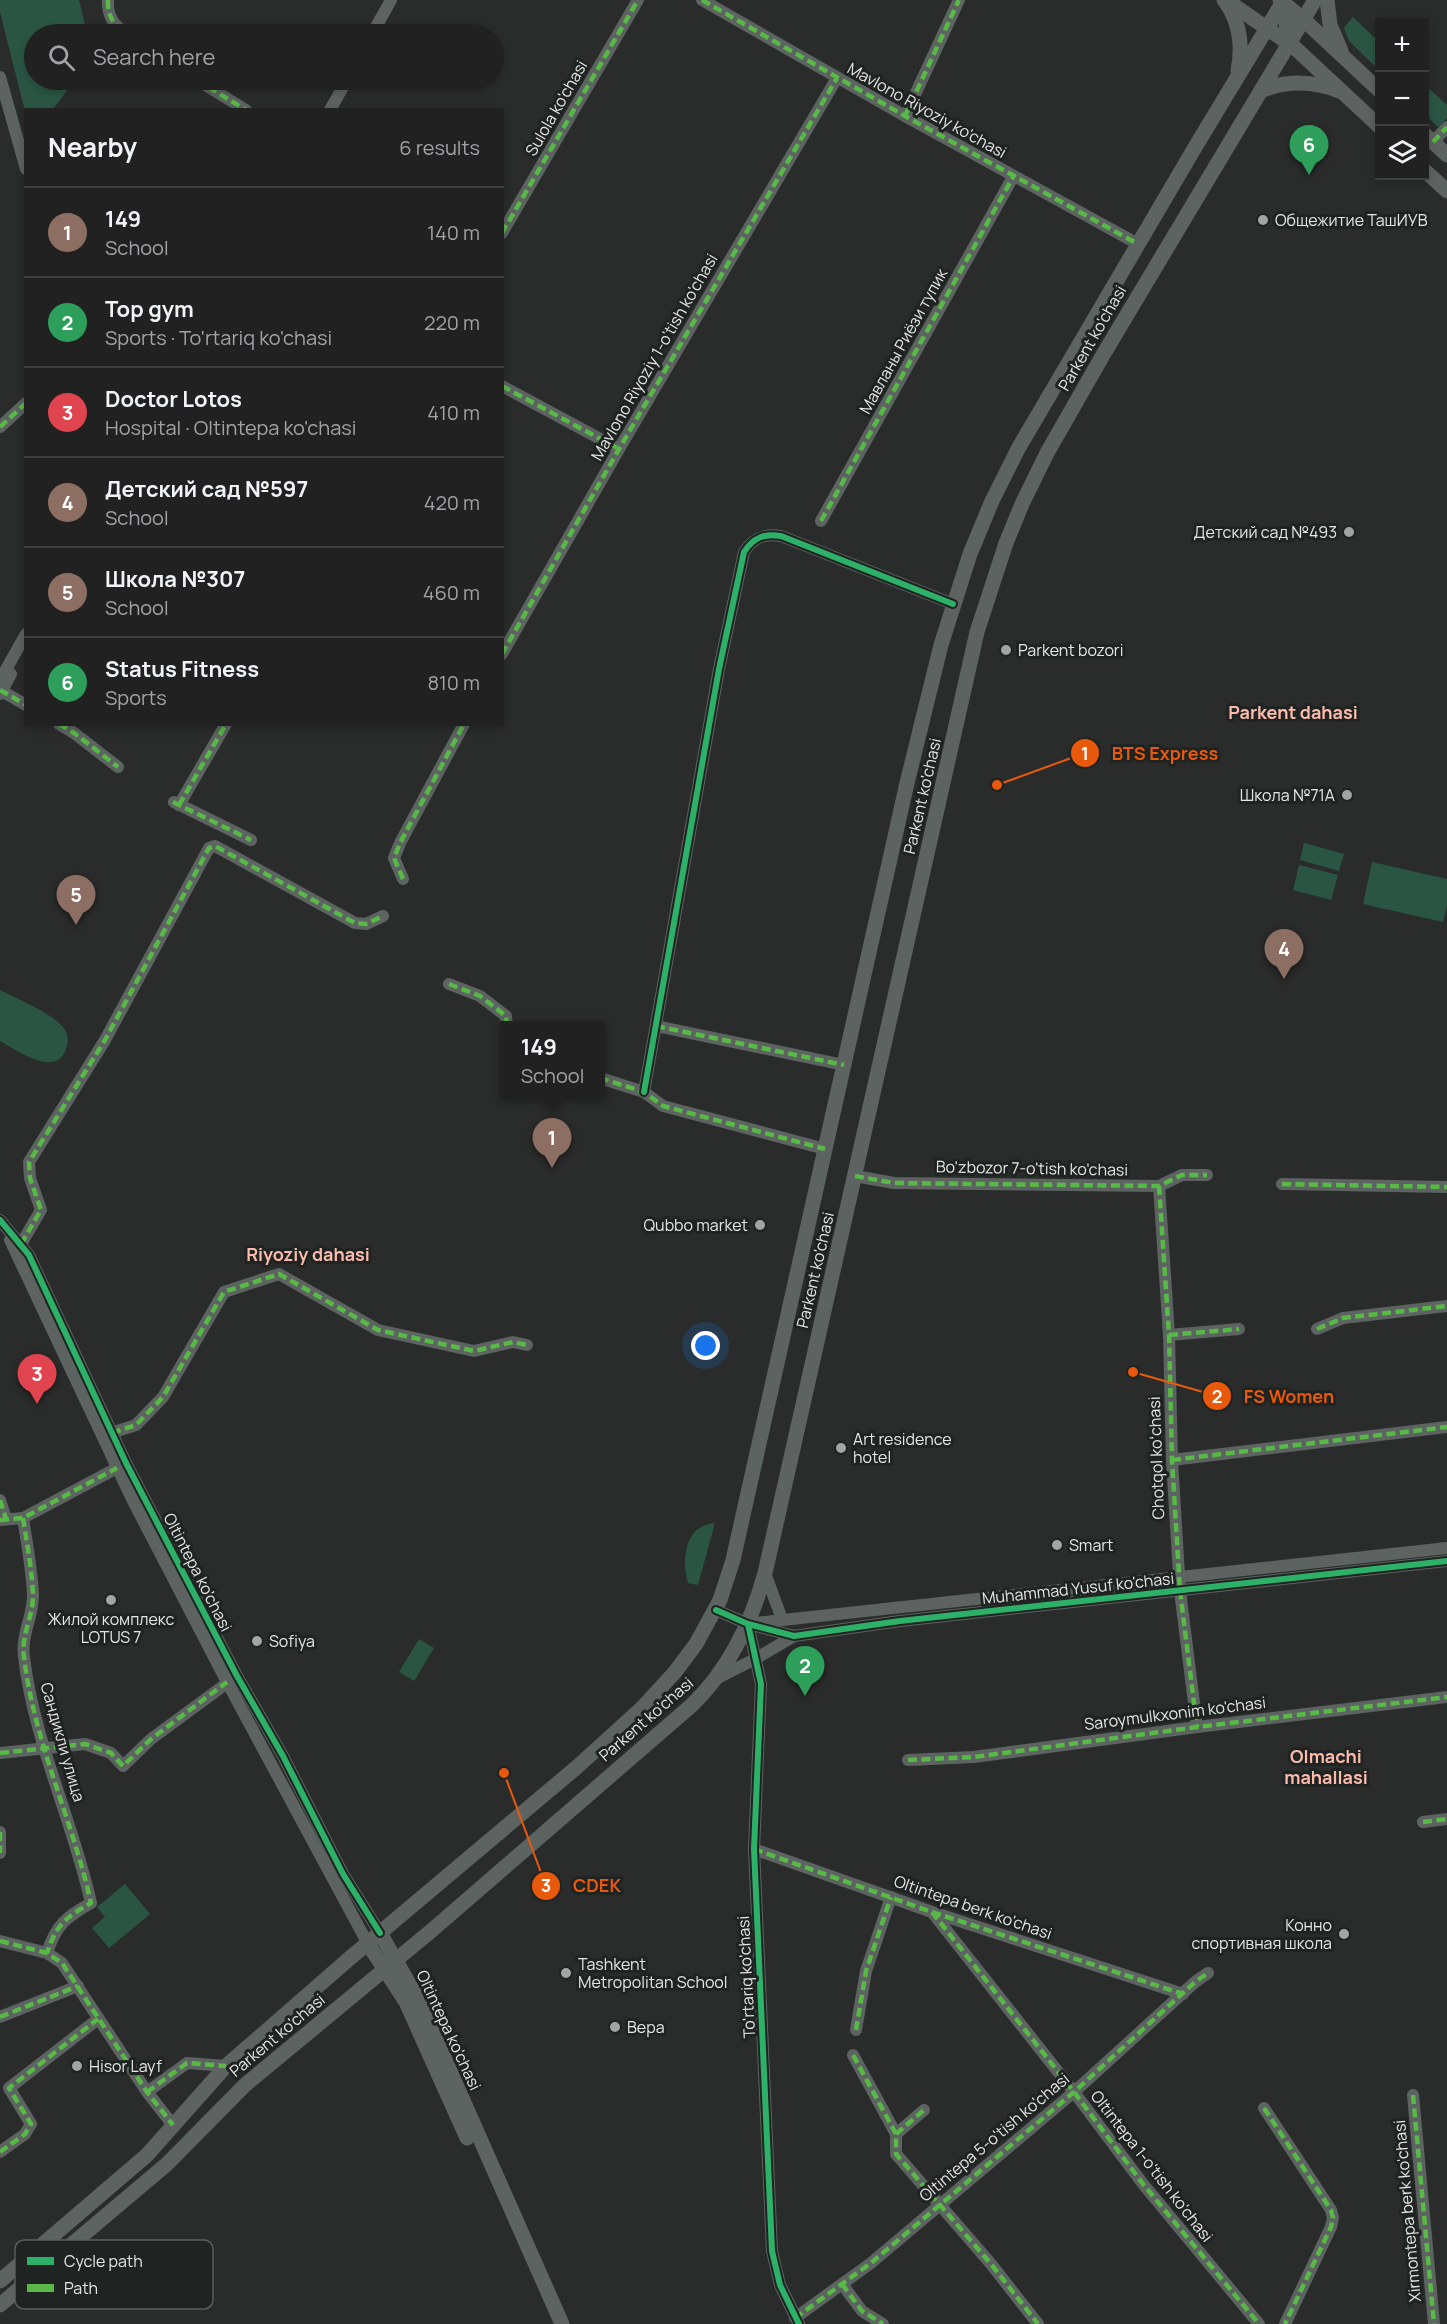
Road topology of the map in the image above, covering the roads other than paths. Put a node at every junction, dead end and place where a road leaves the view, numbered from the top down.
1 (108, 0) edge
2 (391, 0) edge
3 (638, 0) edge
4 (702, 0) edge
5 (958, 0) edge
6 (1225, 0) edge
7 (1315, 0) edge
8 (1327, 0) edge
9 (1282, 1) edge
10 (1304, 19) junction
11 (1286, 23) junction
12 (114, 24) edge
13 (378, 24) edge
14 (1268, 27) junction
15 (1289, 43) junction
16 (1343, 57) junction
17 (1237, 76) junction
18 (0, 77) edge
19 (837, 78) junction
20 (1375, 86) edge
21 (213, 90) edge
22 (341, 90) edge
23 (1261, 91) junction
24 (1344, 93) junction
25 (243, 108) edge
26 (331, 108) edge
27 (905, 116) junction
28 (1379, 126) edge
29 (1447, 128) edge
30 (1429, 138) edge
31 (1447, 155) edge
32 (24, 162) edge
33 (1429, 174) edge
34 (1013, 177) junction
35 (1447, 191) edge
36 (504, 230) edge
37 (1138, 244) junction
38 (504, 387) edge
39 (24, 405) edge
40 (0, 427) edge
41 (619, 449) junction
42 (821, 521) dead end
43 (952, 604) junction
44 (24, 638) edge
45 (504, 650) edge
46 (24, 652) edge
47 (0, 689) edge
48 (24, 704) edge
49 (62, 726) edge
50 (225, 726) edge
51 (463, 726) edge
52 (118, 767) dead end
53 (251, 840) dead end
54 (403, 879) dead end
55 (383, 916) dead end
56 (449, 984) dead end
57 (506, 1021) edge
58 (656, 1026) junction
59 (844, 1065) junction
60 (605, 1080) edge
61 (644, 1092) junction
62 (825, 1149) junction
63 (1207, 1175) dead end
64 (855, 1176) junction
65 (1282, 1184) dead end
66 (1159, 1186) junction
67 (1447, 1186) edge
68 (0, 1220) edge
69 (4, 1232) edge
70 (21, 1244) junction
71 (1447, 1306) edge
72 (1239, 1329) dead end
73 (1317, 1329) dead end
74 (1168, 1335) junction
75 (528, 1346) dead end
76 (1447, 1427) edge
77 (106, 1435) junction
78 (1172, 1460) junction
79 (117, 1468) junction
80 (0, 1500) edge
81 (23, 1518) junction
82 (3, 1520) edge
83 (1447, 1548) edge
84 (1447, 1561) edge
85 (765, 1573) junction
86 (1179, 1576) junction
87 (1180, 1591) junction
88 (716, 1610) junction
89 (782, 1619) junction
90 (748, 1624) junction
91 (794, 1636) junction
92 (755, 1659) junction
93 (232, 1679) junction
94 (716, 1679) junction
95 (1447, 1697) edge
96 (1197, 1726) junction
97 (270, 1733) junction
98 (258, 1740) junction
99 (45, 1748) junction
100 (0, 1752) edge
101 (908, 1760) dead end
102 (1447, 1819) edge
103 (1423, 1822) dead end
104 (0, 1833) edge
105 (754, 1849) junction
106 (0, 1853) edge
107 (891, 1897) junction
108 (932, 1912) junction
109 (380, 1934) junction
110 (0, 1941) edge
111 (368, 1944) junction
112 (47, 1953) junction
113 (390, 1964) junction
114 (1208, 1973) dead end
115 (78, 1986) junction
116 (1183, 1994) junction
117 (0, 2017) edge
118 (98, 2019) junction
119 (856, 2030) dead end
120 (853, 2055) dead end
121 (226, 2066) junction
122 (147, 2092) junction
123 (1074, 2092) junction
124 (1413, 2095) dead end
125 (1264, 2108) dead end
126 (924, 2110) dead end
127 (173, 2125) junction
128 (896, 2134) junction
129 (0, 2152) edge
130 (940, 2203) junction
131 (48, 2240) edge
132 (77, 2240) edge
133 (15, 2268) edge
134 (0, 2281) edge
135 (842, 2284) junction
136 (15, 2292) edge
137 (0, 2305) edge
138 (556, 2321) edge
139 (797, 2321) edge
140 (883, 2324) edge
141 (1038, 2324) edge
142 (1259, 2324) edge
143 (1285, 2324) edge
144 (1434, 2324) edge

1 - 12 street
2 - 13 street
3 - 36 street, Sulola ko'chasi
4 - 19 street, Mavlono Riyoziy ko'chasi
5 - 27 street
6 - 14 main road
6 - 17 main road
7 - 10 main road, Parkent ko'chasi
8 - 16 main road
9 - 10 main road
9 - 11 main road
9 - 14 main road, Parkent ko'chasi
10 - 11 main road
10 - 15 main road, Parkent ko'chasi
10 - 16 main road
11 - 14 main road
11 - 15 main road
14 - 15 main road
14 - 17 main road, Parkent ko'chasi
15 - 23 main road, Parkent ko'chasi
15 - 24 main road
16 - 20 main road
17 - 37 main road, Parkent ko'chasi
18 - 32 street
19 - 27 street, Mavlono Riyoziy ko'chasi
19 - 41 street, Mavlono Riyoziy 1-o'tish ko'chasi
21 - 25 street
22 - 26 street
23 - 24 main road
23 - 64 main road, Parkent ko'chasi
24 - 28 main road
27 - 34 street, Mavlono Riyoziy ko'chasi
29 - 30 street
30 - 31 main road
33 - 35 main road
34 - 37 street, Mavlono Riyoziy ko'chasi
34 - 42 street, Мавланы Риёзи тупик
37 - 43 main road, Parkent ko'chasi
38 - 41 street
39 - 40 street
41 - 45 street, Mavlono Riyoziy 1-o'tish ko'chasi
43 - 58 street
43 - 59 main road, Parkent ko'chasi
44 - 47 street
46 - 47 street
47 - 48 street
49 - 52 street
50 - 53 street
51 - 54 street
55 - 70 street
56 - 57 street
58 - 59 street
58 - 61 street
59 - 62 main road, Parkent ko'chasi
60 - 61 street
61 - 62 street
62 - 88 main road, Parkent ko'chasi
63 - 66 street, Bo'zbozor 7-o'tish ko'chasi
64 - 66 street, Bo'zbozor 7-o'tish ko'chasi
64 - 85 main road, Parkent ko'chasi
65 - 67 street
66 - 74 street, Chotqol koʻchasi
68 - 70 street, Oltintepa ko'chasi
69 - 70 street
69 - 77 street, Oltintepa ko'chasi
70 - 77 street, Oltintepa ko'chasi
71 - 73 street
72 - 74 street
74 - 78 street, Chotqol koʻchasi
75 - 77 street
76 - 78 street
77 - 79 street, Oltintepa ko'chasi
77 - 93 street, Oltintepa ko'chasi
78 - 86 street, Chotqol koʻchasi
79 - 81 street
79 - 93 street, Oltintepa ko'chasi
80 - 82 street
81 - 82 street
81 - 99 street, Сандикли улица
83 - 86 street, Muhammad Yusuf ko'chasi
84 - 87 street, Muhammad Yusuf ko'chasi
85 - 89 street
85 - 90 main road, Parkent ko'chasi
86 - 87 street, Chotqol koʻchasi
86 - 89 street, Muhammad Yusuf ko'chasi
87 - 91 street, Muhammad Yusuf ko'chasi
87 - 96 street, Chotqol koʻchasi
88 - 90 street, Muhammad Yusuf ko'chasi
88 - 109 main road, Parkent ko'chasi
89 - 90 street, Muhammad Yusuf ko'chasi
90 - 91 street, Muhammad Yusuf ko'chasi
90 - 92 street, To'rtariq ko'chasi
90 - 94 main road, Parkent ko'chasi
91 - 92 street, Muhammad Yusuf ko'chasi
92 - 94 street, Muhammad Yusuf ko'chasi
92 - 105 street, To'rtariq ko'chasi
93 - 97 street, Oltintepa ko'chasi
93 - 98 street, Oltintepa ko'chasi
93 - 99 street
94 - 113 main road, Parkent ko'chasi
95 - 96 street, Saroymulkxonim ko'chasi
96 - 101 street, Saroymulkxonim ko'chasi
97 - 98 street
97 - 109 street, Oltintepa ko'chasi
98 - 111 street, Oltintepa ko'chasi
99 - 100 street
99 - 112 street, Сандикли улица
102 - 103 street
104 - 106 street
105 - 107 street, Oltintepa berk ko'chasi
105 - 139 street, To'rtariq ko'chasi
107 - 108 street, Oltintepa berk ko'chasi
107 - 119 street
108 - 116 street, Oltintepa berk ko'chasi
108 - 123 street, Oltintepa 1-o'tish ko'chasi
109 - 111 main road, Parkent ko'chasi
109 - 113 main road, Oltintepa ko'chasi
110 - 112 street
111 - 113 main road, Oltintepa ko'chasi
111 - 121 main road, Parkent ko'chasi
112 - 115 street
113 - 132 main road, Parkent ko'chasi
113 - 138 main road, Oltintepa ko'chasi
114 - 116 street, Oltintepa 5-o'tish ko'chasi
115 - 117 street
115 - 118 street
116 - 123 street, Oltintepa 5-o'tish ko'chasi
118 - 122 street
118 - 129 street
120 - 128 street
121 - 122 street
121 - 127 main road, Parkent ko'chasi
122 - 127 street
123 - 130 street, Oltintepa 5-o'tish ko'chasi
123 - 142 street, Oltintepa 1-o'tish ko'chasi
124 - 144 street, Xirmontepa berk ko'chasi
125 - 143 street
126 - 128 street
127 - 131 main road, Parkent ko'chasi
128 - 130 street
130 - 135 street, Oltintepa 5-o'tish ko'chasi
130 - 141 street
133 - 134 main road, Parkent ko'chasi
135 - 139 street, Oltintepa 5-o'tish ko'chasi
135 - 140 street
136 - 137 main road, Parkent ko'chasi

